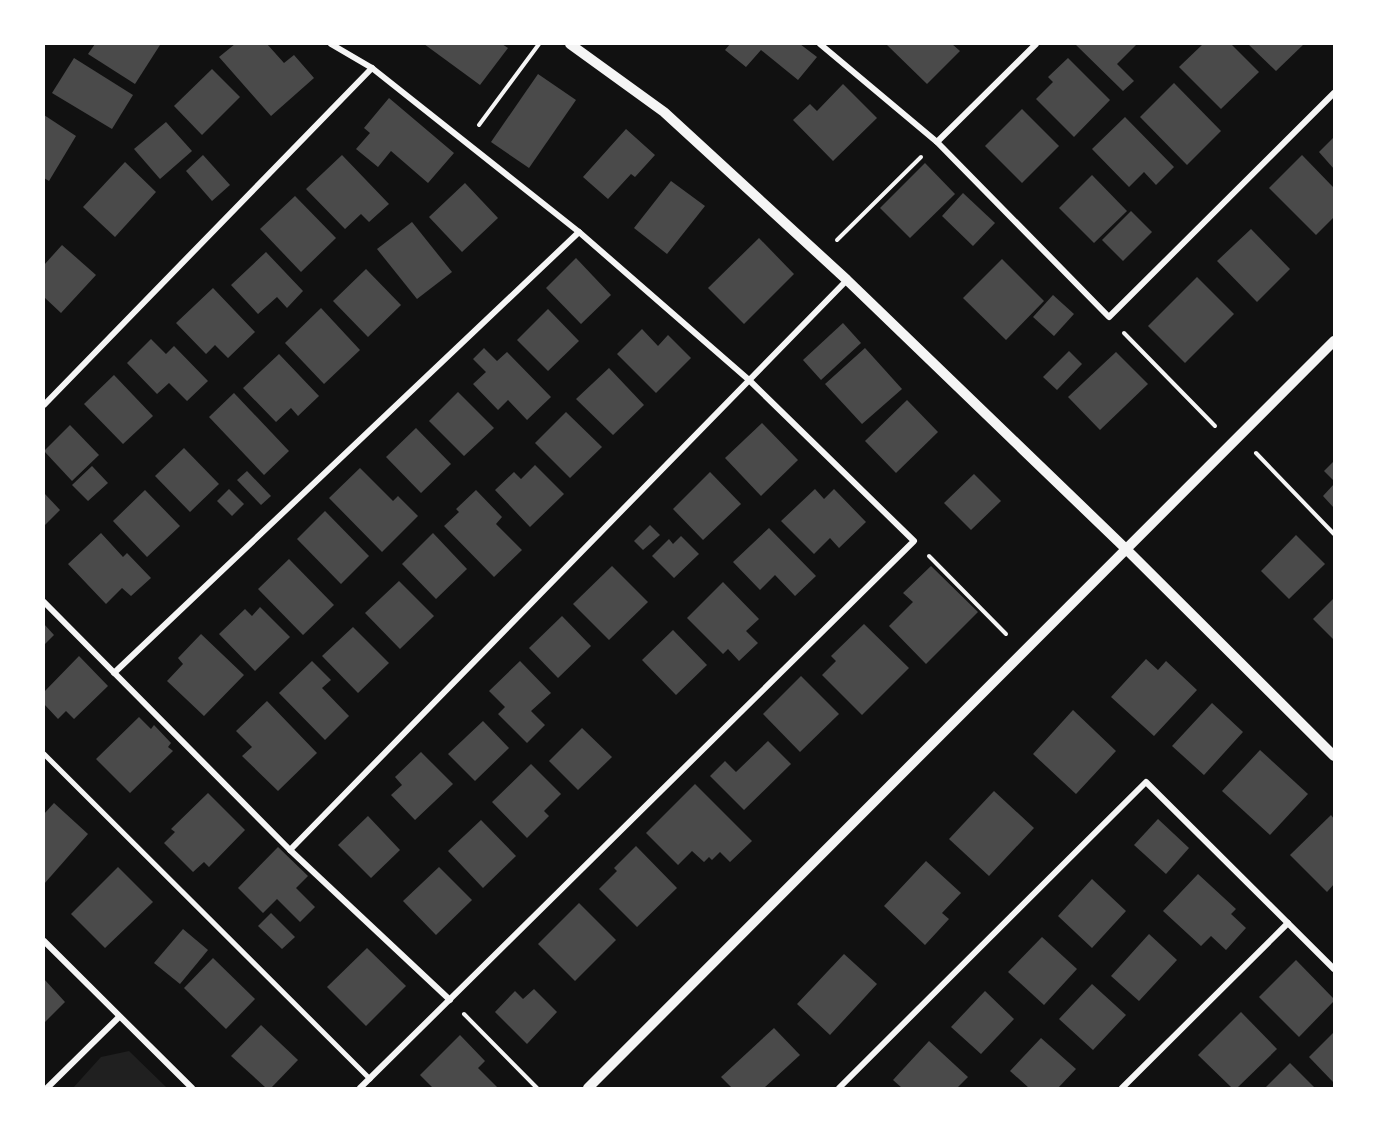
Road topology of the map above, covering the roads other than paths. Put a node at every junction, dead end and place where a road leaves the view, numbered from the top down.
1 (331, 44) edge
2 (570, 44) edge
3 (820, 44) edge
4 (1035, 44) edge
5 (372, 68) junction
6 (1335, 93) edge
7 (937, 142) junction
8 (579, 232) junction
9 (847, 280) junction
10 (1335, 340) edge
11 (749, 380) junction
12 (44, 405) edge
13 (1126, 549) junction
14 (44, 602) edge
15 (114, 673) junction
16 (44, 754) edge
17 (1335, 756) edge
18 (290, 850) junction
19 (1288, 923) junction
20 (44, 941) edge
21 (1335, 969) edge
22 (450, 1000) junction
23 (119, 1017) junction
24 (370, 1079) junction
25 (47, 1089) edge
26 (192, 1089) edge
27 (360, 1089) edge
28 (588, 1089) edge
29 (839, 1089) edge
30 (1122, 1089) edge

1 - 5 street
2 - 9 street
3 - 7 street
4 - 7 street
5 - 8 street
5 - 12 street
6 - 7 street
8 - 11 street
8 - 15 street
9 - 11 street
9 - 13 street
10 - 13 street
11 - 18 street
11 - 22 street
13 - 17 street
13 - 28 street
14 - 15 street
15 - 18 street
16 - 24 street
18 - 22 street
19 - 21 street
19 - 29 street
19 - 30 street
20 - 23 street
22 - 24 street
23 - 25 street
23 - 26 street
24 - 27 street

